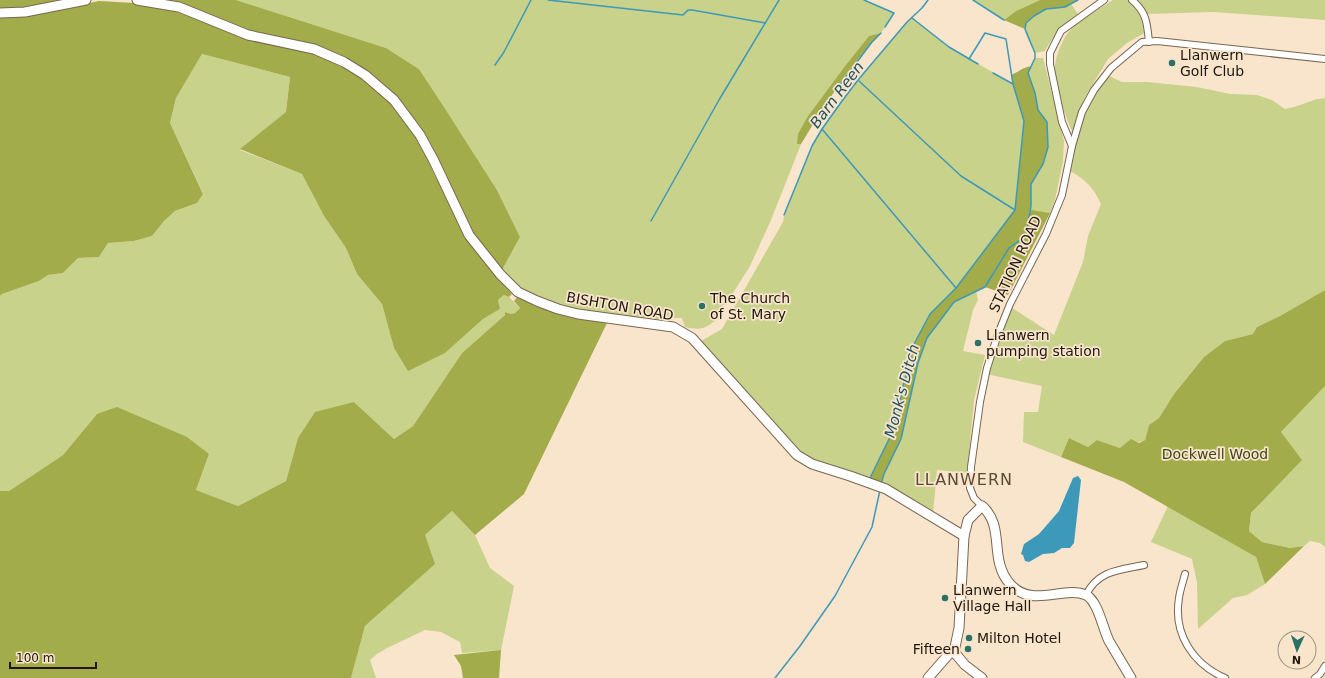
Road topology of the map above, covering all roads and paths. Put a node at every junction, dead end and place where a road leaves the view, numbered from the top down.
1 (86, 0) edge
2 (137, 0) edge
3 (1104, 0) edge
4 (1132, 0) edge
5 (0, 13) edge
6 (1149, 42) junction
7 (1325, 59) edge
8 (1072, 146) junction
9 (982, 506) junction
10 (964, 536) junction
11 (1144, 565) dead end
12 (1185, 574) dead end
13 (1086, 595) junction
14 (954, 652) junction
15 (1325, 666) edge
16 (928, 678) edge
17 (982, 678) edge
18 (1131, 678) edge
19 (1224, 678) edge
20 (1315, 678) edge

1 - 5 street
2 - 10 street, BISHTON ROAD
3 - 8 street
4 - 6 street
6 - 7 street
6 - 8 street, STATION ROAD
8 - 9 street, STATION ROAD
9 - 10 street
9 - 13 street
10 - 14 street
11 - 13 street
12 - 19 street
13 - 18 street
14 - 16 street
14 - 17 street
15 - 20 street

